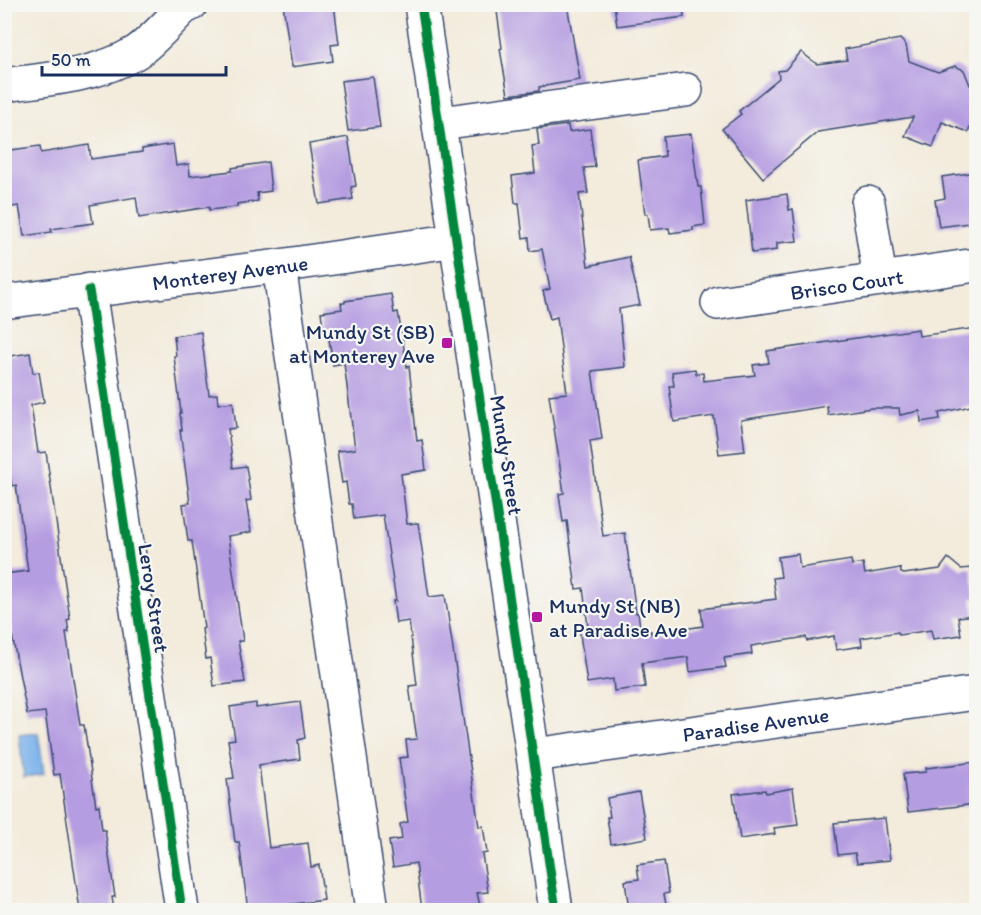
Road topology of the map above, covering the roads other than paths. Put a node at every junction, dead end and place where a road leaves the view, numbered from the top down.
1 (191, 4) edge
2 (421, 4) edge
3 (4, 85) edge
4 (686, 90) dead end
5 (440, 123) junction
6 (868, 203) dead end
7 (457, 240) junction
8 (976, 265) edge
9 (279, 266) junction
10 (880, 279) junction
11 (90, 290) junction
12 (4, 302) edge
13 (718, 303) dead end
14 (976, 693) edge
15 (534, 755) junction
16 (182, 910) edge
17 (372, 910) edge
18 (556, 910) edge

1 - 3 street
2 - 5 street, Mundy Street
4 - 5 street
5 - 7 street, Mundy Street
6 - 10 street
7 - 9 street, Monterey Avenue
7 - 15 street, Mundy Street
8 - 10 street, Brisco Court
9 - 11 street, Monterey Avenue
9 - 17 street
10 - 13 street, Brisco Court
11 - 12 street, Monterey Avenue
11 - 16 street, Leroy Street
14 - 15 street, Paradise Avenue
15 - 18 street, Mundy Street

